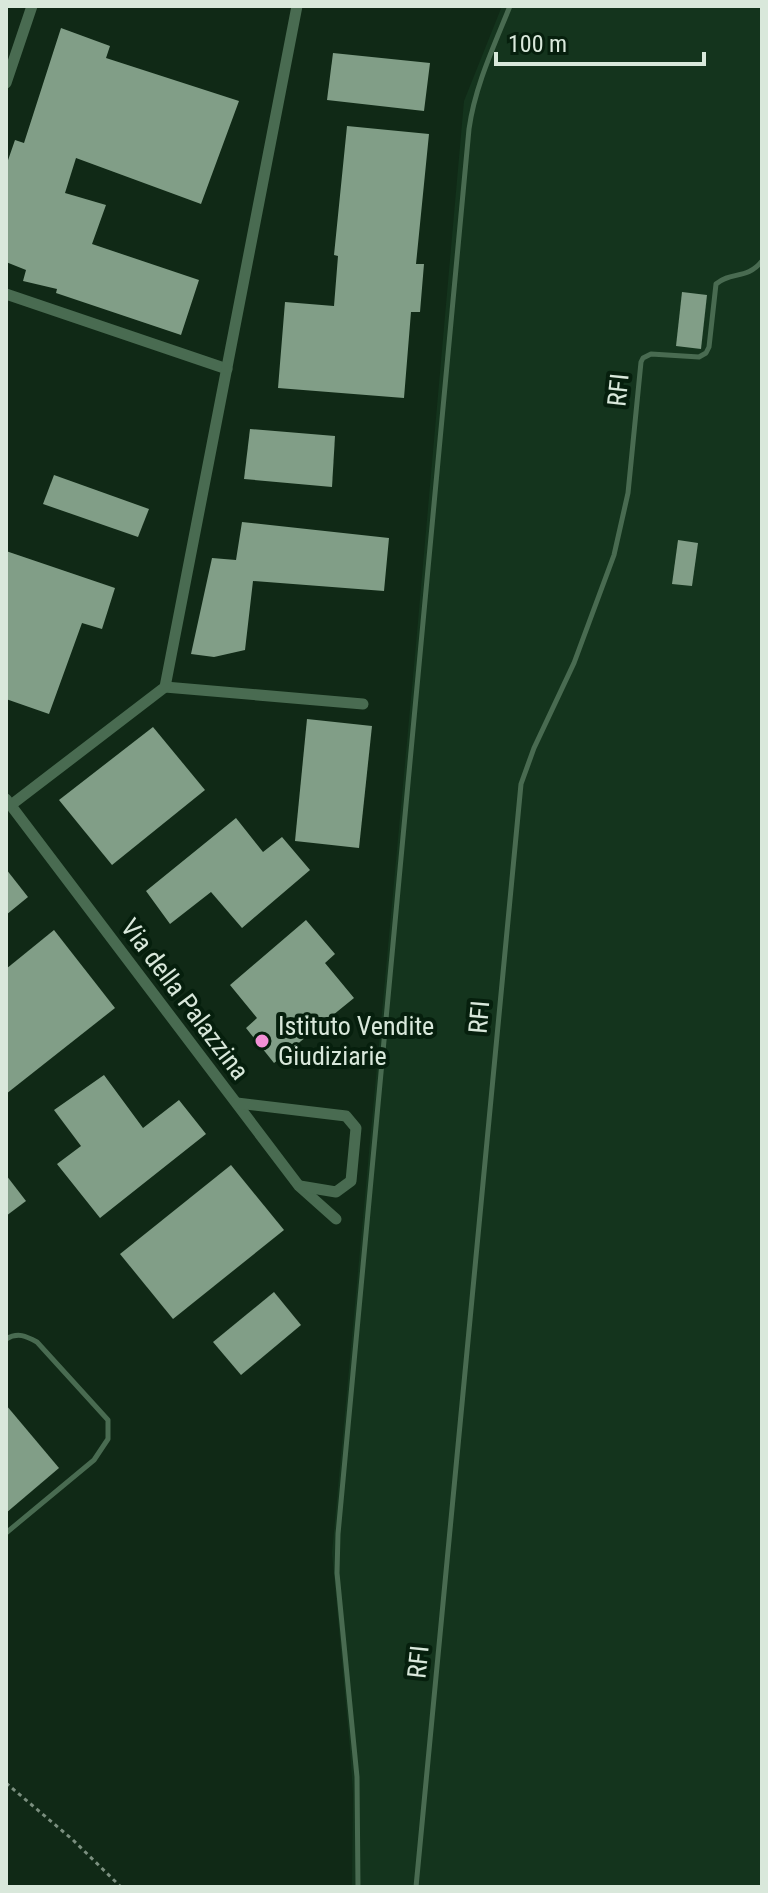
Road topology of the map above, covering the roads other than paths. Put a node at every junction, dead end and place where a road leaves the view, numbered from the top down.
1 (32, 6) edge
2 (297, 6) edge
3 (510, 6) edge
4 (6, 83) edge
5 (762, 261) edge
6 (6, 294) edge
7 (227, 369) junction
8 (165, 687) junction
9 (363, 704) dead end
10 (8, 802) edge
11 (237, 1103) junction
12 (299, 1186) junction
13 (336, 1219) dead end
14 (6, 1339) edge
15 (6, 1533) edge
16 (358, 1887) edge
17 (416, 1887) edge

1 - 4 street
2 - 7 street
3 - 16 lane
5 - 17 lane, RFI
6 - 7 street
7 - 8 street
8 - 9 street
8 - 10 street
10 - 11 street, Via della Palazzina
11 - 12 street, Via della Palazzina
11 - 12 street
12 - 13 street, Via della Palazzina
14 - 15 lane

